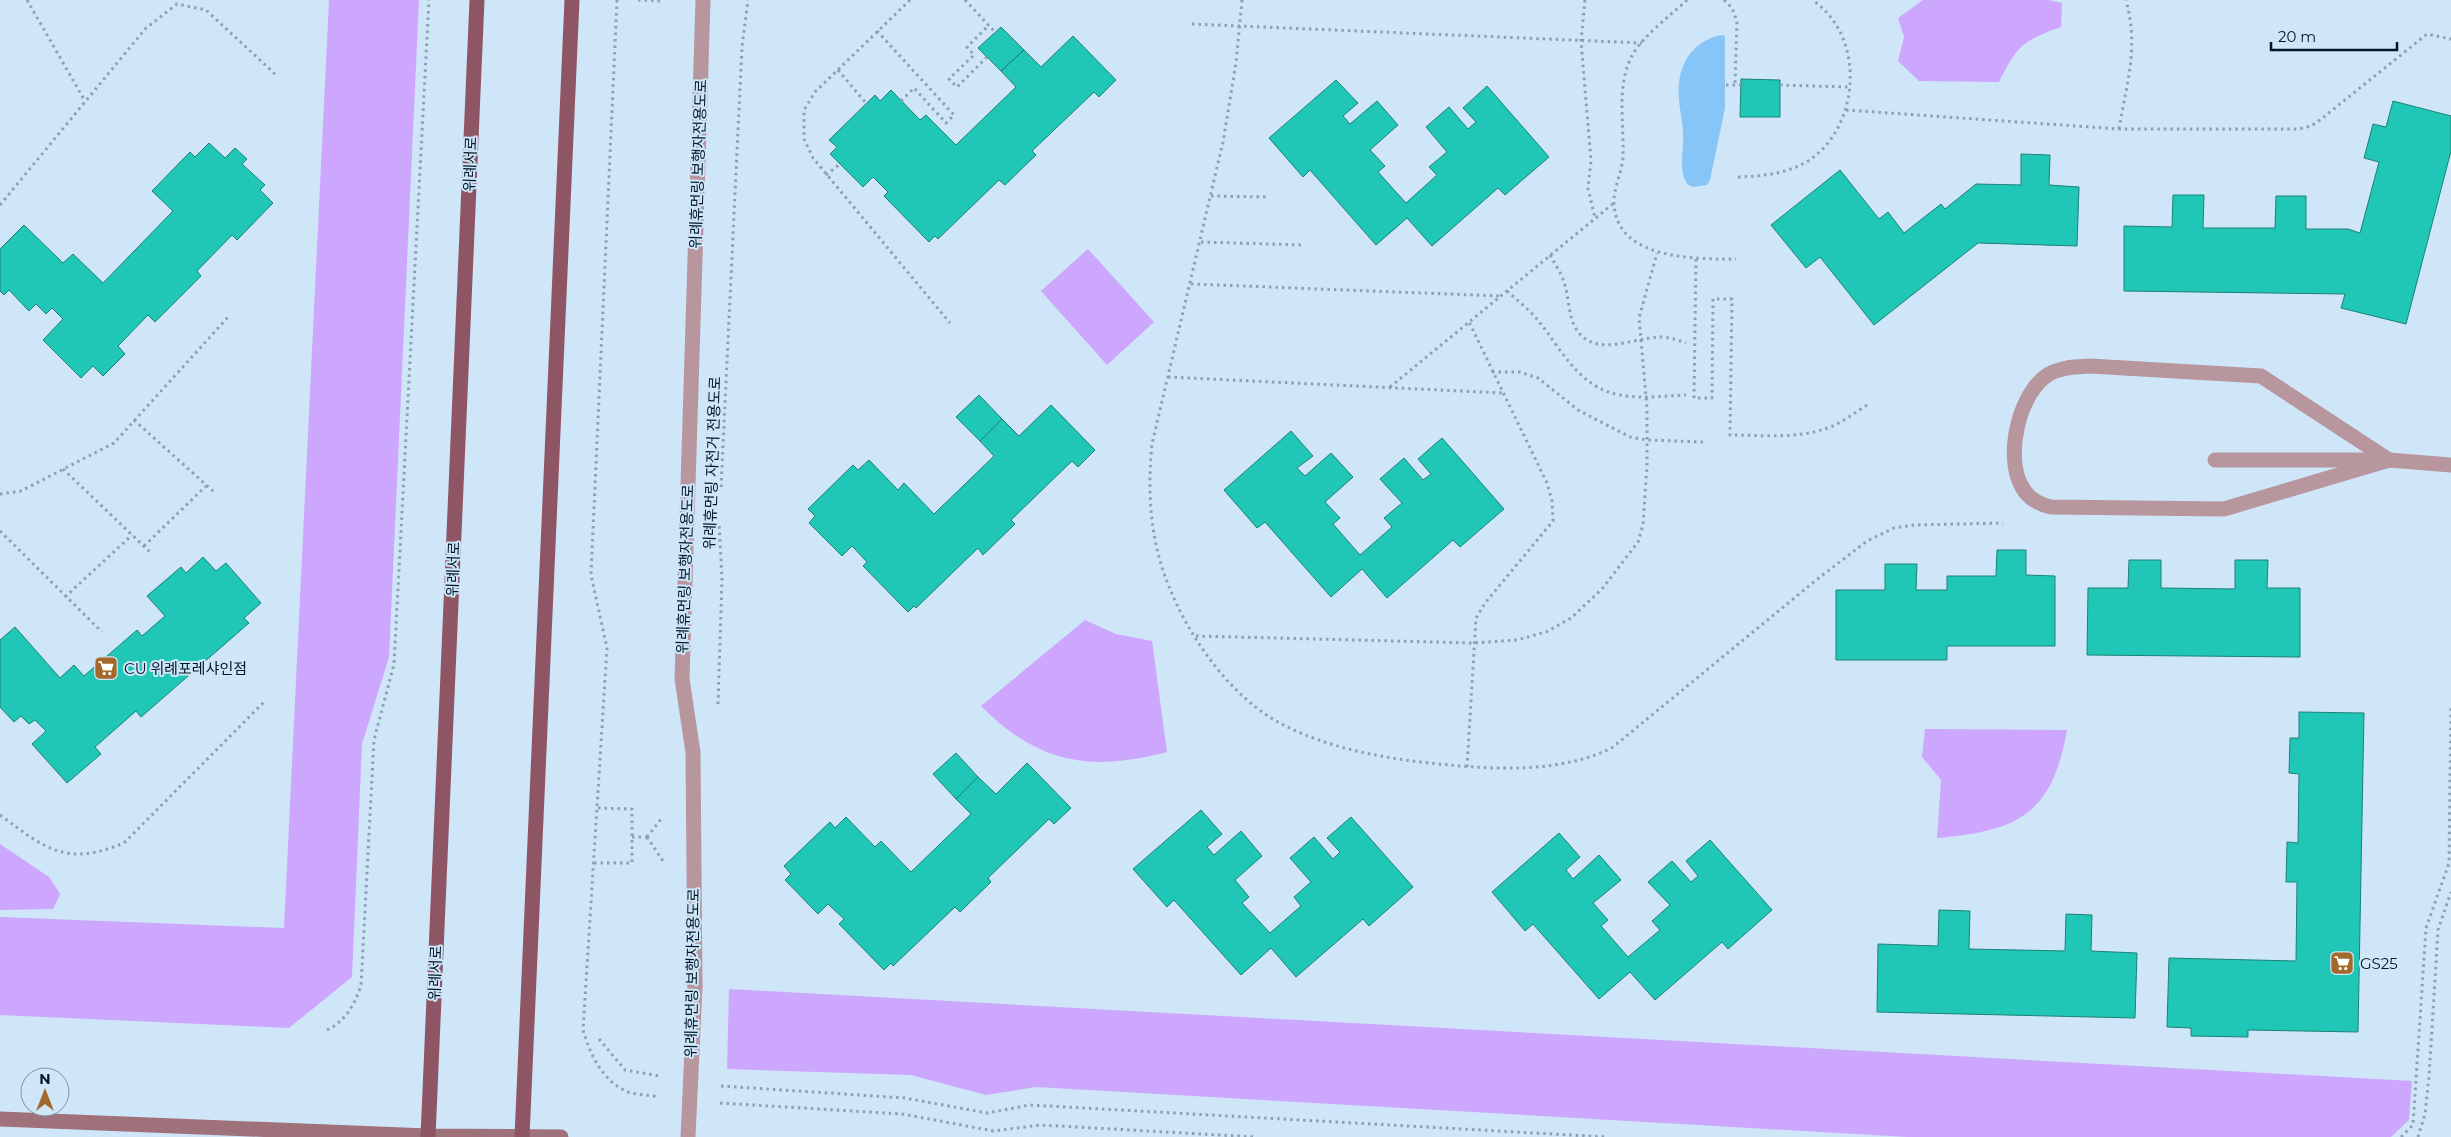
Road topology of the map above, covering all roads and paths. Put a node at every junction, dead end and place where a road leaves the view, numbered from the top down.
1 (27, 0) edge
2 (429, 0) edge
3 (477, 0) edge
4 (572, 0) edge
5 (617, 0) edge
6 (638, 0) edge
7 (703, 0) edge
8 (748, 0) edge
9 (910, 0) edge
10 (965, 0) edge
11 (1242, 0) edge
12 (1585, 0) edge
13 (1687, 0) edge
14 (1724, 0) edge
15 (1812, 0) edge
16 (2126, 0) edge
17 (663, 1) edge
18 (668, 1) dead end
19 (1192, 24) dead end
20 (989, 25) junction
21 (1239, 27) junction
22 (877, 32) junction
23 (995, 32) dead end
24 (2451, 39) edge
25 (1581, 40) junction
26 (1642, 43) junction
27 (987, 57) dead end
28 (838, 70) junction
29 (275, 74) dead end
30 (1726, 85) dead end
31 (1734, 85) junction
32 (1741, 85) dead end
33 (1780, 85) dead end
34 (1849, 87) junction
35 (86, 101) junction
36 (900, 101) dead end
37 (866, 103) dead end
38 (1846, 110) junction
39 (2119, 129) junction
40 (840, 164) dead end
41 (826, 175) junction
42 (1738, 178) dead end
43 (1211, 196) junction
44 (0, 197) edge
45 (1267, 197) dead end
46 (5, 198) junction
47 (1614, 203) junction
48 (0, 205) edge
49 (1595, 218) junction
50 (1201, 242) junction
51 (1304, 244) dead end
52 (1657, 253) junction
53 (1550, 255) junction
54 (1696, 259) junction
55 (1736, 259) dead end
56 (1191, 284) junction
57 (1507, 291) junction
58 (1500, 296) junction
59 (229, 316) dead end
60 (1469, 322) junction
61 (950, 323) dead end
62 (1640, 340) junction
63 (1686, 343) dead end
64 (1492, 372) junction
65 (1168, 377) junction
66 (1389, 388) junction
67 (1502, 393) junction
68 (1686, 395) dead end
69 (1646, 396) junction
70 (1869, 404) dead end
71 (134, 420) junction
72 (1647, 440) junction
73 (1704, 442) dead end
74 (2215, 460) dead end
75 (2389, 460) junction
76 (2451, 464) edge
77 (63, 469) junction
78 (206, 486) junction
79 (720, 489) dead end
80 (214, 492) dead end
81 (0, 494) edge
82 (719, 518) dead end
83 (2003, 523) dead end
84 (0, 531) edge
85 (132, 535) junction
86 (144, 546) junction
87 (152, 554) dead end
88 (65, 597) junction
89 (102, 632) dead end
90 (1196, 636) junction
91 (1473, 643) junction
92 (265, 701) dead end
93 (2451, 706) edge
94 (718, 708) dead end
95 (1467, 767) junction
96 (597, 808) junction
97 (663, 816) dead end
98 (2, 817) edge
99 (0, 821) edge
100 (632, 837) junction
101 (647, 837) junction
102 (663, 862) dead end
103 (594, 863) junction
104 (2451, 892) edge
105 (326, 1030) dead end
106 (599, 1039) dead end
107 (662, 1076) dead end
108 (718, 1086) dead end
109 (669, 1098) dead end
110 (718, 1102) dead end
111 (0, 1119) edge
112 (428, 1136) edge
113 (524, 1137) edge
114 (561, 1137) edge
115 (688, 1137) edge
116 (1256, 1137) edge
117 (1607, 1137) edge
118 (2401, 1137) edge
119 (2418, 1137) edge

1 - 35 path
2 - 105 path
3 - 112 main road, 위례서로
4 - 113 main road
5 - 96 path
6 - 17 path
7 - 115 street, 위례휴먼링 보행자전용도로, bridge
8 - 79 path, 위례휴먼링 자전거 전용도로
9 - 22 path
10 - 20 path
11 - 21 path
12 - 25 path
13 - 26 path
14 - 31 path
15 - 34 path
16 - 39 path
17 - 18 path
19 - 21 path
20 - 23 path
20 - 27 path
21 - 25 path
21 - 43 path
22 - 28 path
22 - 36 path
24 - 39 path
25 - 26 path
25 - 49 path
26 - 47 path
28 - 37 path
28 - 41 path
29 - 35 path
30 - 31 path
31 - 32 path
33 - 34 path
34 - 38 path
35 - 46 path
38 - 39 path
38 - 42 path
40 - 41 path
41 - 61 path
43 - 45 path
43 - 50 path
44 - 46 path
46 - 48 path
47 - 49 path
47 - 52 path
49 - 53 path
50 - 51 path
50 - 56 path
52 - 54 path
52 - 62 path
53 - 57 path
53 - 62 path
54 - 55 path
54 - 70 path
56 - 58 path
56 - 65 path
57 - 58 path
57 - 69 path
58 - 60 path
59 - 71 path
60 - 64 path
60 - 66 path
62 - 63 path
62 - 69 path
64 - 67 path
64 - 72 path
65 - 66 path
65 - 90 path
66 - 67 path
67 - 91 path
68 - 69 path
69 - 72 path
71 - 77 path
71 - 78 path
72 - 73 path
72 - 91 path
74 - 75 street
75 - 75 street
75 - 76 street
77 - 81 path
77 - 85 path
78 - 80 path
78 - 86 path
82 - 94 path, 위례휴먼링 자전거 전용도로
83 - 95 path
84 - 88 path
85 - 86 path
85 - 88 path
86 - 87 path
88 - 89 path
90 - 91 path
90 - 95 path
91 - 95 path
92 - 98 path
93 - 118 path
96 - 100 path
96 - 103 path
97 - 101 path
98 - 99 path
100 - 101 path
100 - 103 path
101 - 102 path
103 - 109 path
104 - 119 path
106 - 107 path
108 - 117 path
110 - 116 path
111 - 112 main road
112 - 113 main road
113 - 114 main road

